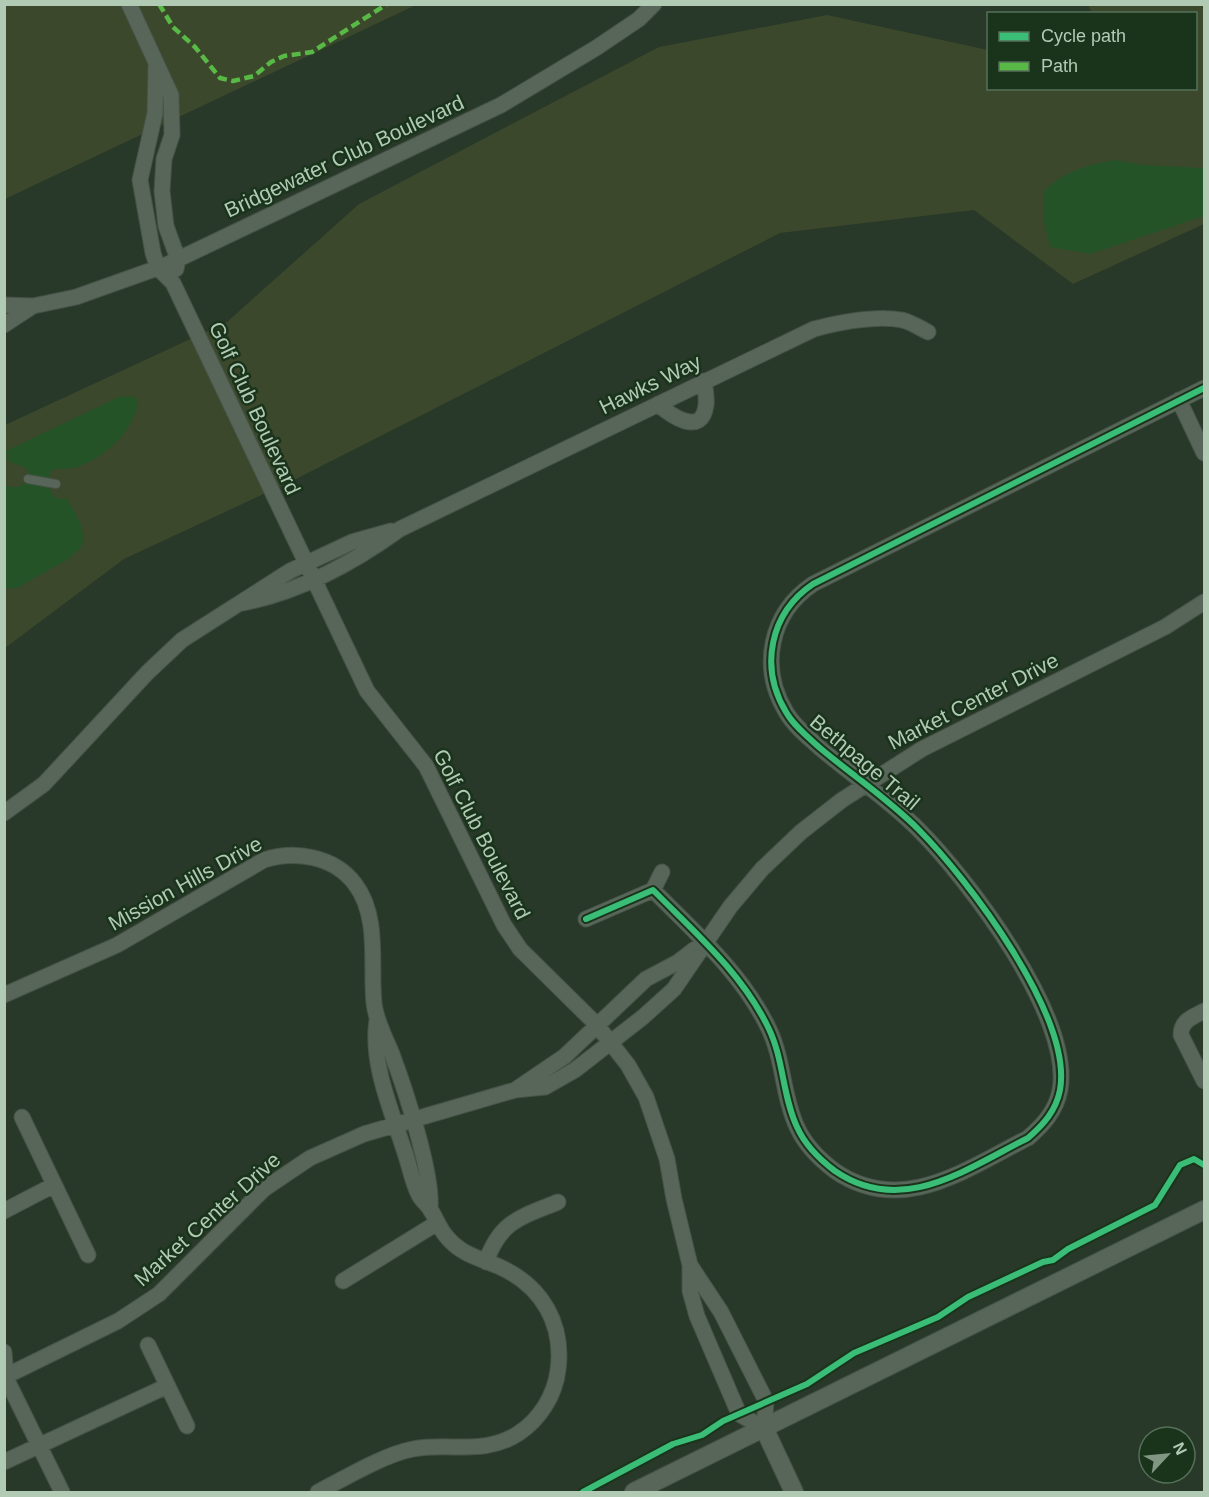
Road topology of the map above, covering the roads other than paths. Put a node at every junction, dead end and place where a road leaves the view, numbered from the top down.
1 (129, 4) edge
2 (654, 4) edge
3 (156, 63) junction
4 (147, 153) junction
5 (164, 159) junction
6 (178, 259) junction
7 (158, 268) junction
8 (173, 283) junction
9 (4, 305) edge
10 (33, 306) junction
11 (4, 325) edge
12 (928, 332) dead end
13 (705, 381) junction
14 (1204, 388) edge
15 (1179, 400) junction
16 (658, 404) junction
17 (1204, 453) edge
18 (28, 479) dead end
19 (56, 484) dead end
20 (400, 529) junction
21 (306, 564) junction
22 (313, 580) junction
23 (1204, 602) edge
24 (243, 603) junction
25 (864, 785) junction
26 (4, 813) edge
27 (662, 872) dead end
28 (653, 890) junction
29 (586, 919) dead end
30 (706, 942) junction
31 (637, 986) junction
32 (4, 995) edge
33 (654, 1007) junction
34 (1204, 1011) edge
35 (377, 1020) junction
36 (596, 1024) junction
37 (610, 1041) junction
38 (1204, 1081) edge
39 (514, 1090) junction
40 (22, 1117) dead end
41 (412, 1120) junction
42 (397, 1125) junction
43 (54, 1185) junction
44 (558, 1202) dead end
45 (430, 1208) junction
46 (4, 1211) edge
47 (1202, 1215) edge
48 (437, 1222) junction
49 (88, 1255) dead end
50 (486, 1262) junction
51 (690, 1265) junction
52 (343, 1281) dead end
53 (148, 1345) dead end
54 (4, 1352) edge
55 (5, 1376) edge
56 (167, 1386) junction
57 (187, 1426) dead end
58 (764, 1428) junction
59 (40, 1445) junction
60 (4, 1462) edge
61 (62, 1492) edge
62 (318, 1492) edge
63 (634, 1492) edge
64 (794, 1492) edge

1 - 3 street
2 - 6 street, Bridgewater Club Boulevard
3 - 4 street
3 - 5 street
4 - 5 street
4 - 7 street
5 - 6 street
6 - 7 street, Bridgewater Club Boulevard
6 - 8 street
7 - 8 street, Golf Club Boulevard
7 - 10 street, Bridgewater Club Boulevard
8 - 21 street, Golf Club Boulevard
9 - 10 street, Bridgewater Club Boulevard
10 - 11 street, Bridgewater Club Boulevard
12 - 13 street, Hawks Way
13 - 16 street, Hawks Way
13 - 16 street
14 - 15 street, Bethpage Trail
15 - 17 street
15 - 25 street, Bethpage Trail
16 - 20 street, Hawks Way
18 - 19 lane
20 - 21 street, Hawks Way
20 - 22 street, Hawks Way
21 - 22 street, Golf Club Boulevard
21 - 24 street, Hawks Way
22 - 24 street, Hawks Way
22 - 36 street, Golf Club Boulevard
23 - 25 street, Market Center Drive
24 - 26 street
25 - 30 street, Market Center Drive
25 - 30 street, Bethpage Trail
27 - 28 street
28 - 29 street
28 - 30 street, Bethpage Trail
30 - 31 street, Market Center Drive
30 - 33 street, Market Center Drive
31 - 33 street
31 - 36 street, Market Center Drive
32 - 35 street, Mission Hills Drive
33 - 37 street, Market Center Drive
34 - 38 street
35 - 41 street, Mission Hills Drive
35 - 42 street, Mission Hills Drive
36 - 37 street, Golf Club Boulevard
36 - 39 street, Market Center Drive
37 - 39 street, Market Center Drive
37 - 51 street, Golf Club Boulevard
39 - 41 street, Market Center Drive
40 - 43 street
41 - 42 street, Market Center Drive
41 - 45 street, Mission Hills Drive
42 - 45 street, Mission Hills Drive
42 - 55 street, Market Center Drive
43 - 46 street
43 - 49 street
44 - 50 street
45 - 48 street, Mission Hills Drive
47 - 58 street
48 - 50 street, Mission Hills Drive
48 - 52 street
50 - 62 street, Mission Hills Drive
51 - 58 street, Golf Club Boulevard
51 - 58 street, Golf Club Boulevard
53 - 56 street
54 - 55 street
55 - 59 street
56 - 57 street
56 - 59 street
58 - 63 street
58 - 64 street
59 - 60 street
59 - 61 street

